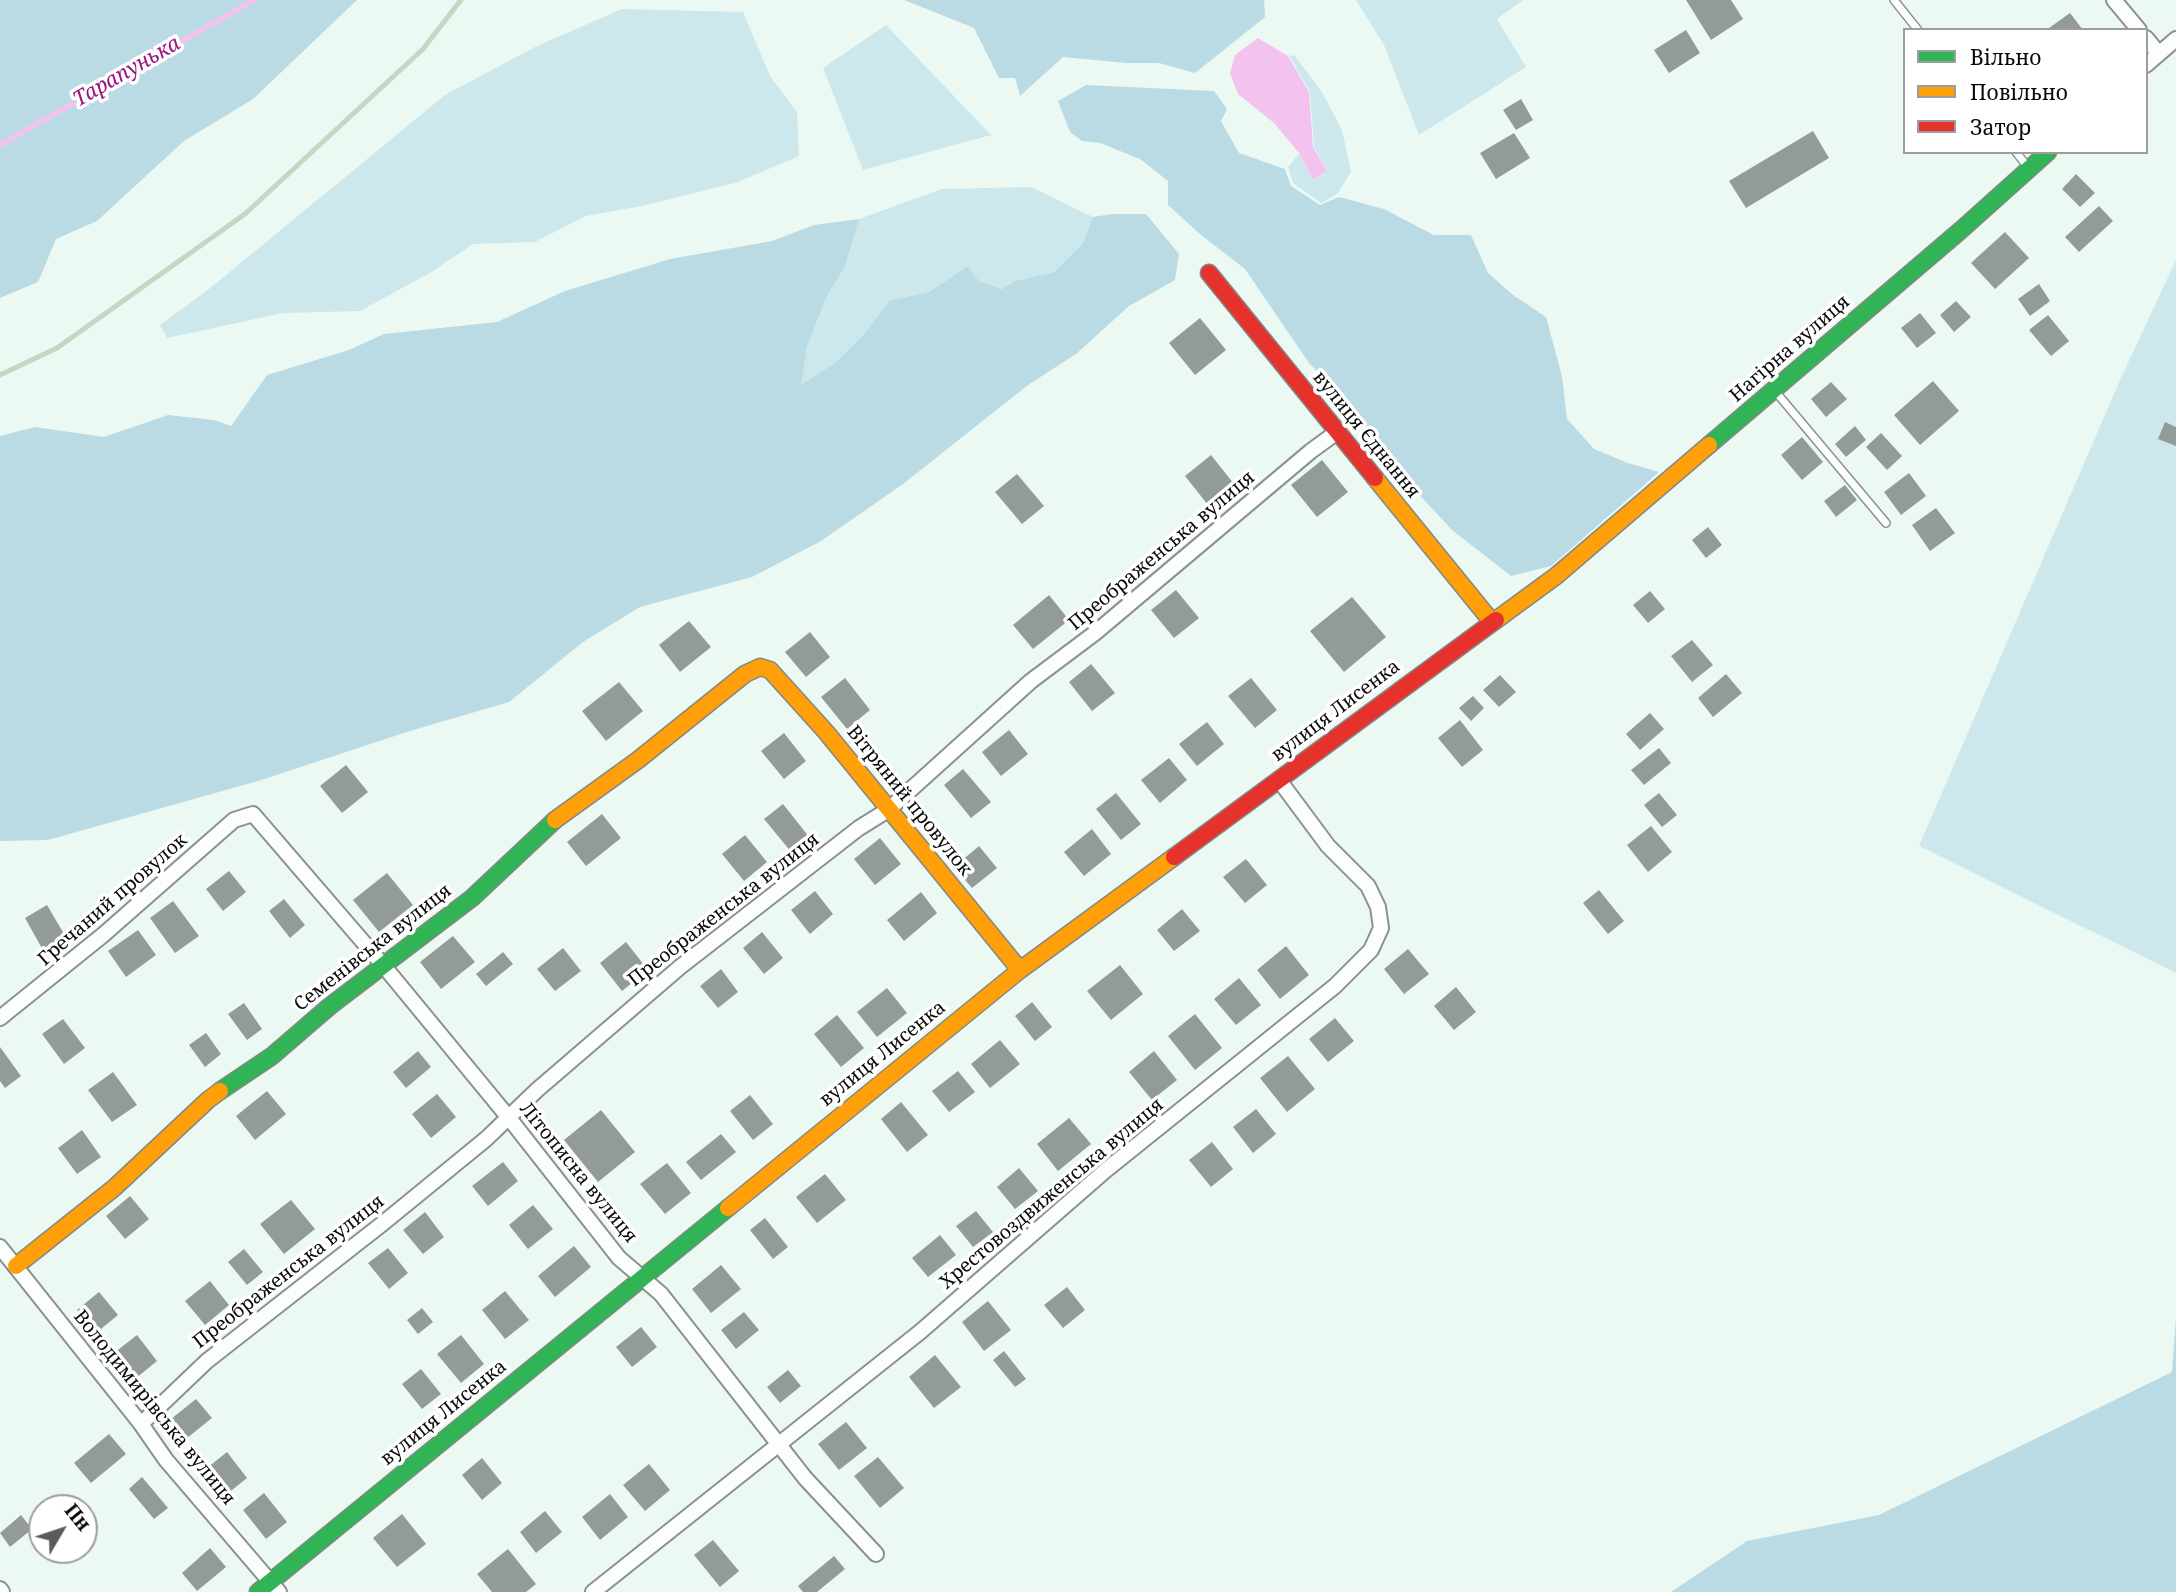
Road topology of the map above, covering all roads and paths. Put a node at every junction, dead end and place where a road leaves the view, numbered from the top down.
1 (1894, 0) edge
2 (2114, 0) edge
3 (1916, 28) edge
4 (2137, 28) edge
5 (2176, 39) edge
6 (2148, 40) edge
7 (2159, 54) junction
8 (2148, 63) edge
9 (2018, 154) edge
10 (2046, 154) edge
11 (2029, 169) junction
12 (1209, 273) dead end
13 (1774, 390) junction
14 (1337, 432) junction
15 (1886, 523) dead end
16 (1556, 576) joint
17 (1492, 622) junction
18 (760, 667) joint
19 (1279, 780) junction
20 (888, 810) junction
21 (253, 814) joint
22 (383, 965) junction
23 (1020, 970) junction
24 (0, 1018) edge
25 (509, 1118) junction
26 (0, 1247) edge
27 (16, 1266) junction
28 (642, 1278) junction
29 (141, 1424) junction
30 (779, 1446) junction
31 (876, 1554) dead end
32 (269, 1589) edge
33 (593, 1592) edge

1 - 3 lane
2 - 4 street
5 - 7 street
6 - 7 street
7 - 8 street
9 - 11 lane
10 - 11 street, Нагірна вулиця
11 - 13 street, Нагірна вулиця
12 - 14 street, вулиця Єднання
13 - 15 lane
13 - 16 street, Нагірна вулиця
14 - 17 street, вулиця Єднання
14 - 20 street, Преображенська вулиця
16 - 17 street, вулиця Лисенка
17 - 19 street, вулиця Лисенка
18 - 20 street, Вітряний провулок
18 - 22 street, Семенівська вулиця
19 - 23 street, вулиця Лисенка
19 - 30 street, Хрестовоздвиженська вулиця
20 - 23 street, Вітряний провулок
20 - 25 street, Преображенська вулиця
21 - 22 street, Літописна вулиця
21 - 24 street, Гречаний провулок
22 - 25 street, Літописна вулиця
22 - 27 street, Семенівська вулиця
23 - 28 street, вулиця Лисенка
25 - 28 street, Літописна вулиця
25 - 29 street, Преображенська вулиця
26 - 27 street, Володимирівська вулиця
27 - 29 street, Володимирівська вулиця
28 - 30 street, Літописна вулиця
28 - 32 street, вулиця Лисенка
29 - 32 street, Володимирівська вулиця
30 - 31 street, Літописна вулиця
30 - 33 street, Хрестовоздвиженська вулиця

